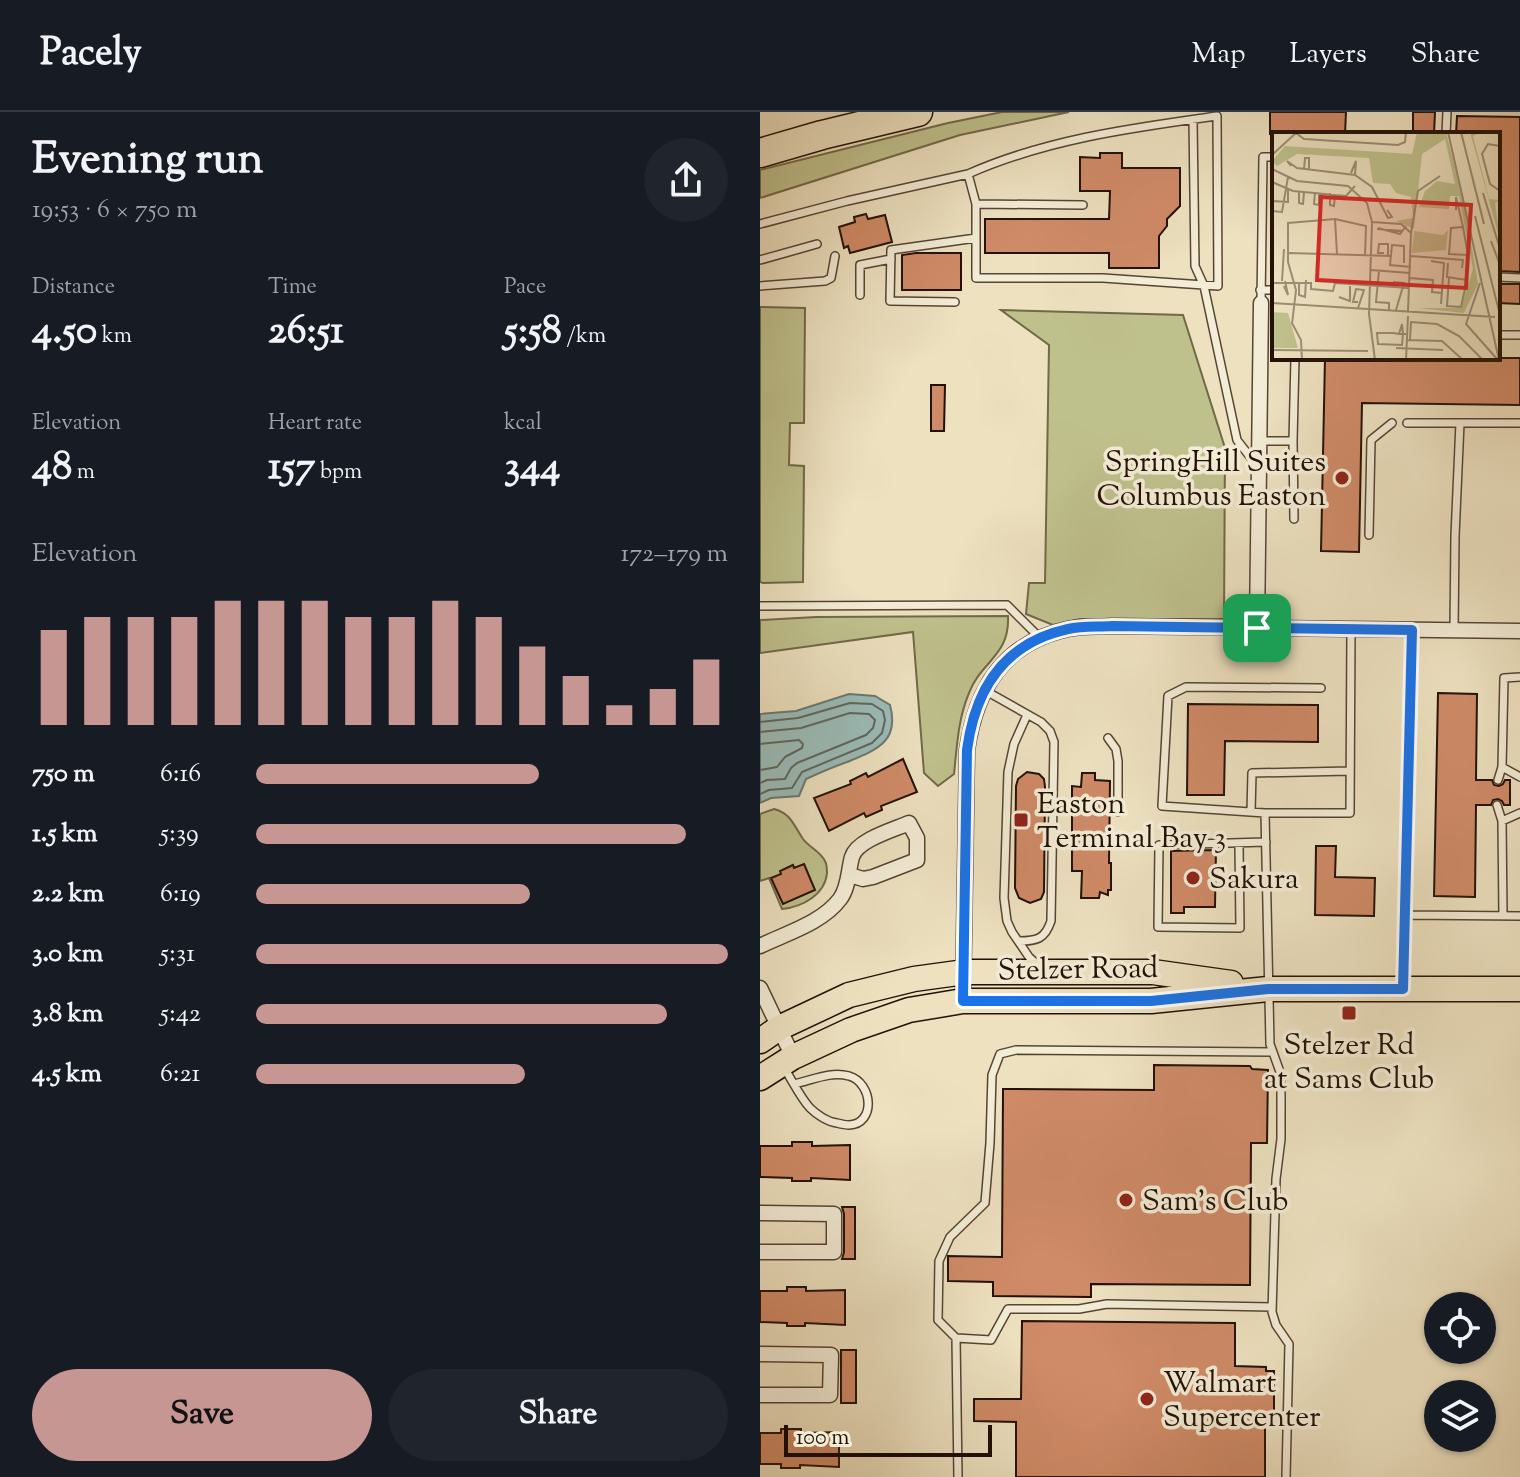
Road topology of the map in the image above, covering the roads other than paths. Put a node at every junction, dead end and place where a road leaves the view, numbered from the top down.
1 (918, 112) edge
2 (1447, 112) edge
3 (1193, 120) junction
4 (1446, 132) edge
5 (760, 153) edge
6 (1272, 157) edge
7 (968, 174) junction
8 (1262, 192) junction
9 (1272, 192) edge
10 (976, 204) junction
11 (1083, 205) dead end
12 (760, 224) edge
13 (976, 238) junction
14 (817, 244) dead end
15 (835, 256) dead end
16 (891, 259) junction
17 (760, 260) edge
18 (1500, 277) edge
19 (1520, 278) edge
20 (760, 286) edge
21 (1204, 286) junction
22 (1272, 291) edge
23 (860, 295) dead end
24 (1261, 297) junction
25 (955, 302) dead end
26 (1295, 360) edge
27 (1392, 423) dead end
28 (1407, 423) dead end
29 (1460, 423) junction
30 (1520, 423) edge
31 (1260, 441) junction
32 (1293, 441) junction
33 (1259, 469) junction
34 (1294, 519) dead end
35 (1369, 535) dead end
36 (760, 606) edge
37 (1257, 628) junction
38 (1351, 629) junction
39 (1412, 630) junction
40 (1454, 630) junction
41 (1520, 631) edge
42 (1040, 638) junction
43 (1520, 677) edge
44 (1321, 688) dead end
45 (984, 690) junction
46 (1027, 715) junction
47 (1108, 738) dead end
48 (1502, 767) junction
49 (1350, 771) junction
50 (1520, 777) edge
51 (1498, 780) dead end
52 (1497, 805) dead end
53 (1118, 812) dead end
54 (1251, 812) junction
55 (1265, 813) junction
56 (1520, 813) edge
57 (1502, 821) junction
58 (1266, 842) junction
59 (1239, 844) junction
60 (850, 875) junction
61 (1405, 915) junction
62 (1503, 916) junction
63 (1520, 916) edge
64 (1019, 941) junction
65 (760, 946) edge
66 (965, 972) junction
67 (1048, 972) junction
68 (760, 988) edge
69 (1268, 989) junction
70 (1403, 989) junction
71 (1520, 989) edge
72 (963, 1001) junction
73 (769, 1034) edge
74 (1272, 1052) junction
75 (790, 1069) junction
76 (760, 1078) edge
77 (760, 1213) edge
78 (760, 1252) edge
79 (1272, 1307) junction
80 (956, 1338) junction
81 (760, 1354) edge
82 (760, 1395) edge
83 (958, 1477) edge
84 (1286, 1477) edge

1 - 5 highway
2 - 4 lane
3 - 7 lane
3 - 21 lane
3 - 21 lane
6 - 8 lane
7 - 10 lane
7 - 12 lane
8 - 9 lane
8 - 24 lane
10 - 11 lane
10 - 13 lane
13 - 16 lane
13 - 21 lane
14 - 17 lane
15 - 20 lane
16 - 23 lane
16 - 25 lane
18 - 19 lane
21 - 33 lane
22 - 24 lane
24 - 31 street
26 - 32 lane
27 - 35 lane
28 - 29 lane
29 - 30 lane
29 - 40 lane
31 - 32 lane
31 - 33 street
32 - 34 lane
33 - 37 street
36 - 42 lane
37 - 38 street
37 - 42 street
38 - 39 street
38 - 49 lane
39 - 40 street
39 - 61 lane
40 - 41 street
42 - 45 street
43 - 48 lane
44 - 54 lane
45 - 46 lane
45 - 66 street
46 - 64 lane
46 - 64 lane
47 - 53 lane
48 - 50 lane
48 - 51 lane
49 - 54 lane
49 - 55 lane
52 - 57 lane
54 - 55 lane
55 - 58 lane
56 - 57 lane
57 - 62 lane
58 - 59 lane
58 - 69 lane
59 - 59 lane
60 - 60 street
60 - 65 street
61 - 62 lane
61 - 70 lane
62 - 63 lane
64 - 67 lane
66 - 67 main road, Stelzer Road
66 - 72 street
66 - 73 main road, Stelzer Road
67 - 69 main road, Stelzer Road
68 - 73 street
69 - 70 main road, Stelzer Road
69 - 72 main road, Stelzer Road
69 - 74 lane
70 - 71 main road, Stelzer Road
72 - 75 main road, Stelzer Road
73 - 75 street
74 - 79 lane
74 - 80 lane
75 - 75 lane
75 - 76 main road, Stelzer Road
77 - 78 street
79 - 80 lane
79 - 84 lane
80 - 83 lane
81 - 82 street

